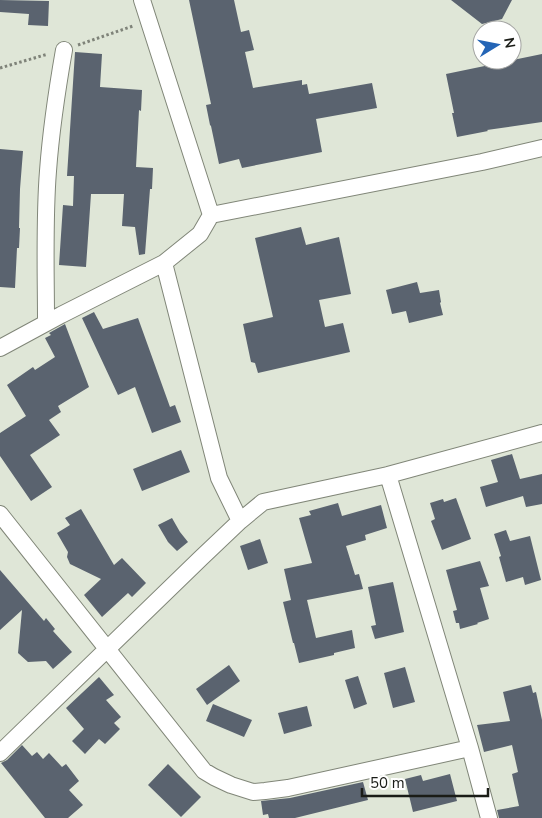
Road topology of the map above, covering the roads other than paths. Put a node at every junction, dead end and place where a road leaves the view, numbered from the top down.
1 (142, 0) edge
2 (64, 50) dead end
3 (542, 148) edge
4 (211, 215) junction
5 (164, 263) junction
6 (46, 323) junction
7 (0, 348) edge
8 (542, 433) edge
9 (388, 475) junction
10 (0, 514) edge
11 (240, 521) junction
12 (106, 649) junction
13 (470, 748) junction
14 (0, 754) edge
15 (489, 818) edge

1 - 4 street
2 - 6 street
3 - 4 street
4 - 5 street
5 - 6 street
5 - 11 street
6 - 7 street
8 - 9 street
9 - 11 street
9 - 13 street
10 - 12 street
11 - 12 street
12 - 13 street
12 - 14 street
13 - 15 street

